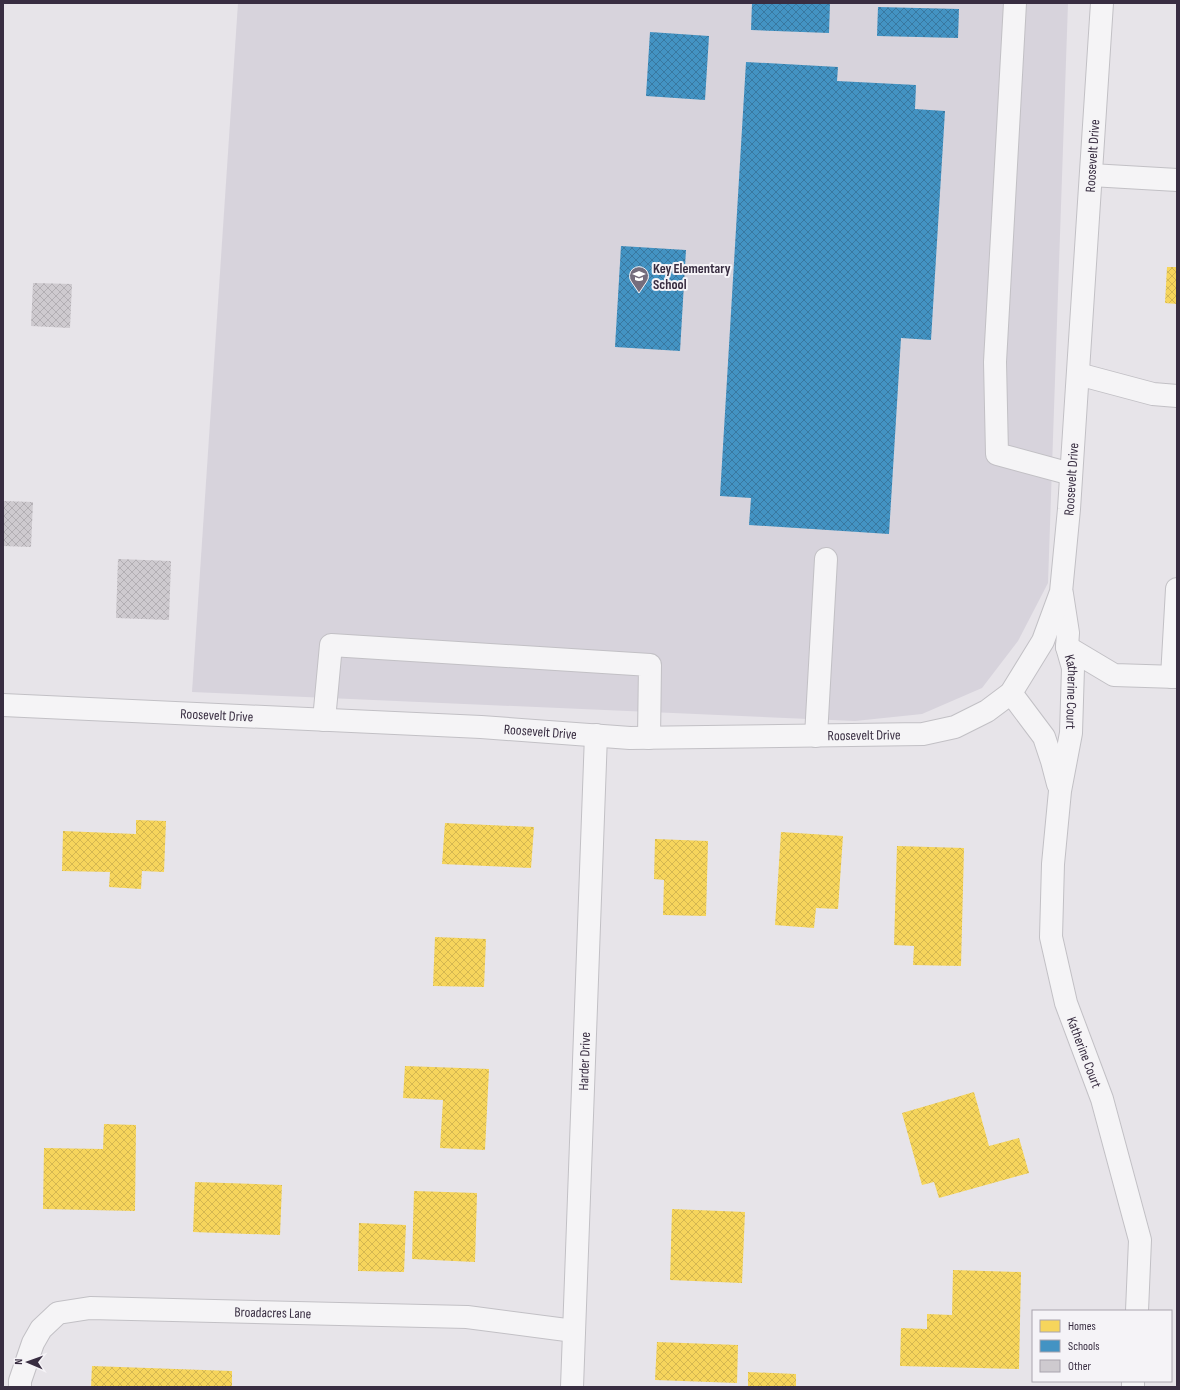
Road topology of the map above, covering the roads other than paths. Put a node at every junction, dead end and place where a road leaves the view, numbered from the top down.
1 (1015, 3) edge
2 (1102, 3) edge
3 (1090, 175) junction
4 (1177, 180) edge
5 (1078, 374) junction
6 (1177, 396) edge
7 (1071, 474) junction
8 (826, 559) dead end
9 (1177, 589) edge
10 (1061, 592) junction
11 (1067, 647) junction
12 (1175, 677) edge
13 (1011, 693) junction
14 (3, 705) edge
15 (324, 720) junction
16 (596, 735) junction
17 (816, 736) junction
18 (649, 738) junction
19 (1060, 791) junction
20 (1137, 1310) edge
21 (574, 1331) junction
22 (20, 1387) edge
23 (572, 1387) edge

1 - 7 street
2 - 3 street, Roosevelt Drive
3 - 4 street
3 - 5 street, Roosevelt Drive
5 - 6 street
5 - 7 street, Roosevelt Drive
7 - 10 street, Roosevelt Drive
8 - 17 street
9 - 12 street
10 - 11 street, Katherine Court
10 - 13 street, Roosevelt Drive
11 - 12 street
11 - 19 street, Katherine Court
13 - 17 street, Roosevelt Drive
13 - 19 street, Katherine Court
14 - 15 street, Roosevelt Drive
15 - 16 street, Roosevelt Drive
15 - 18 street
16 - 18 street, Roosevelt Drive
16 - 21 street, Harder Drive
17 - 18 street, Roosevelt Drive
19 - 20 street, Katherine Court
21 - 22 street, Broadacres Lane
21 - 23 street, Harder Drive

